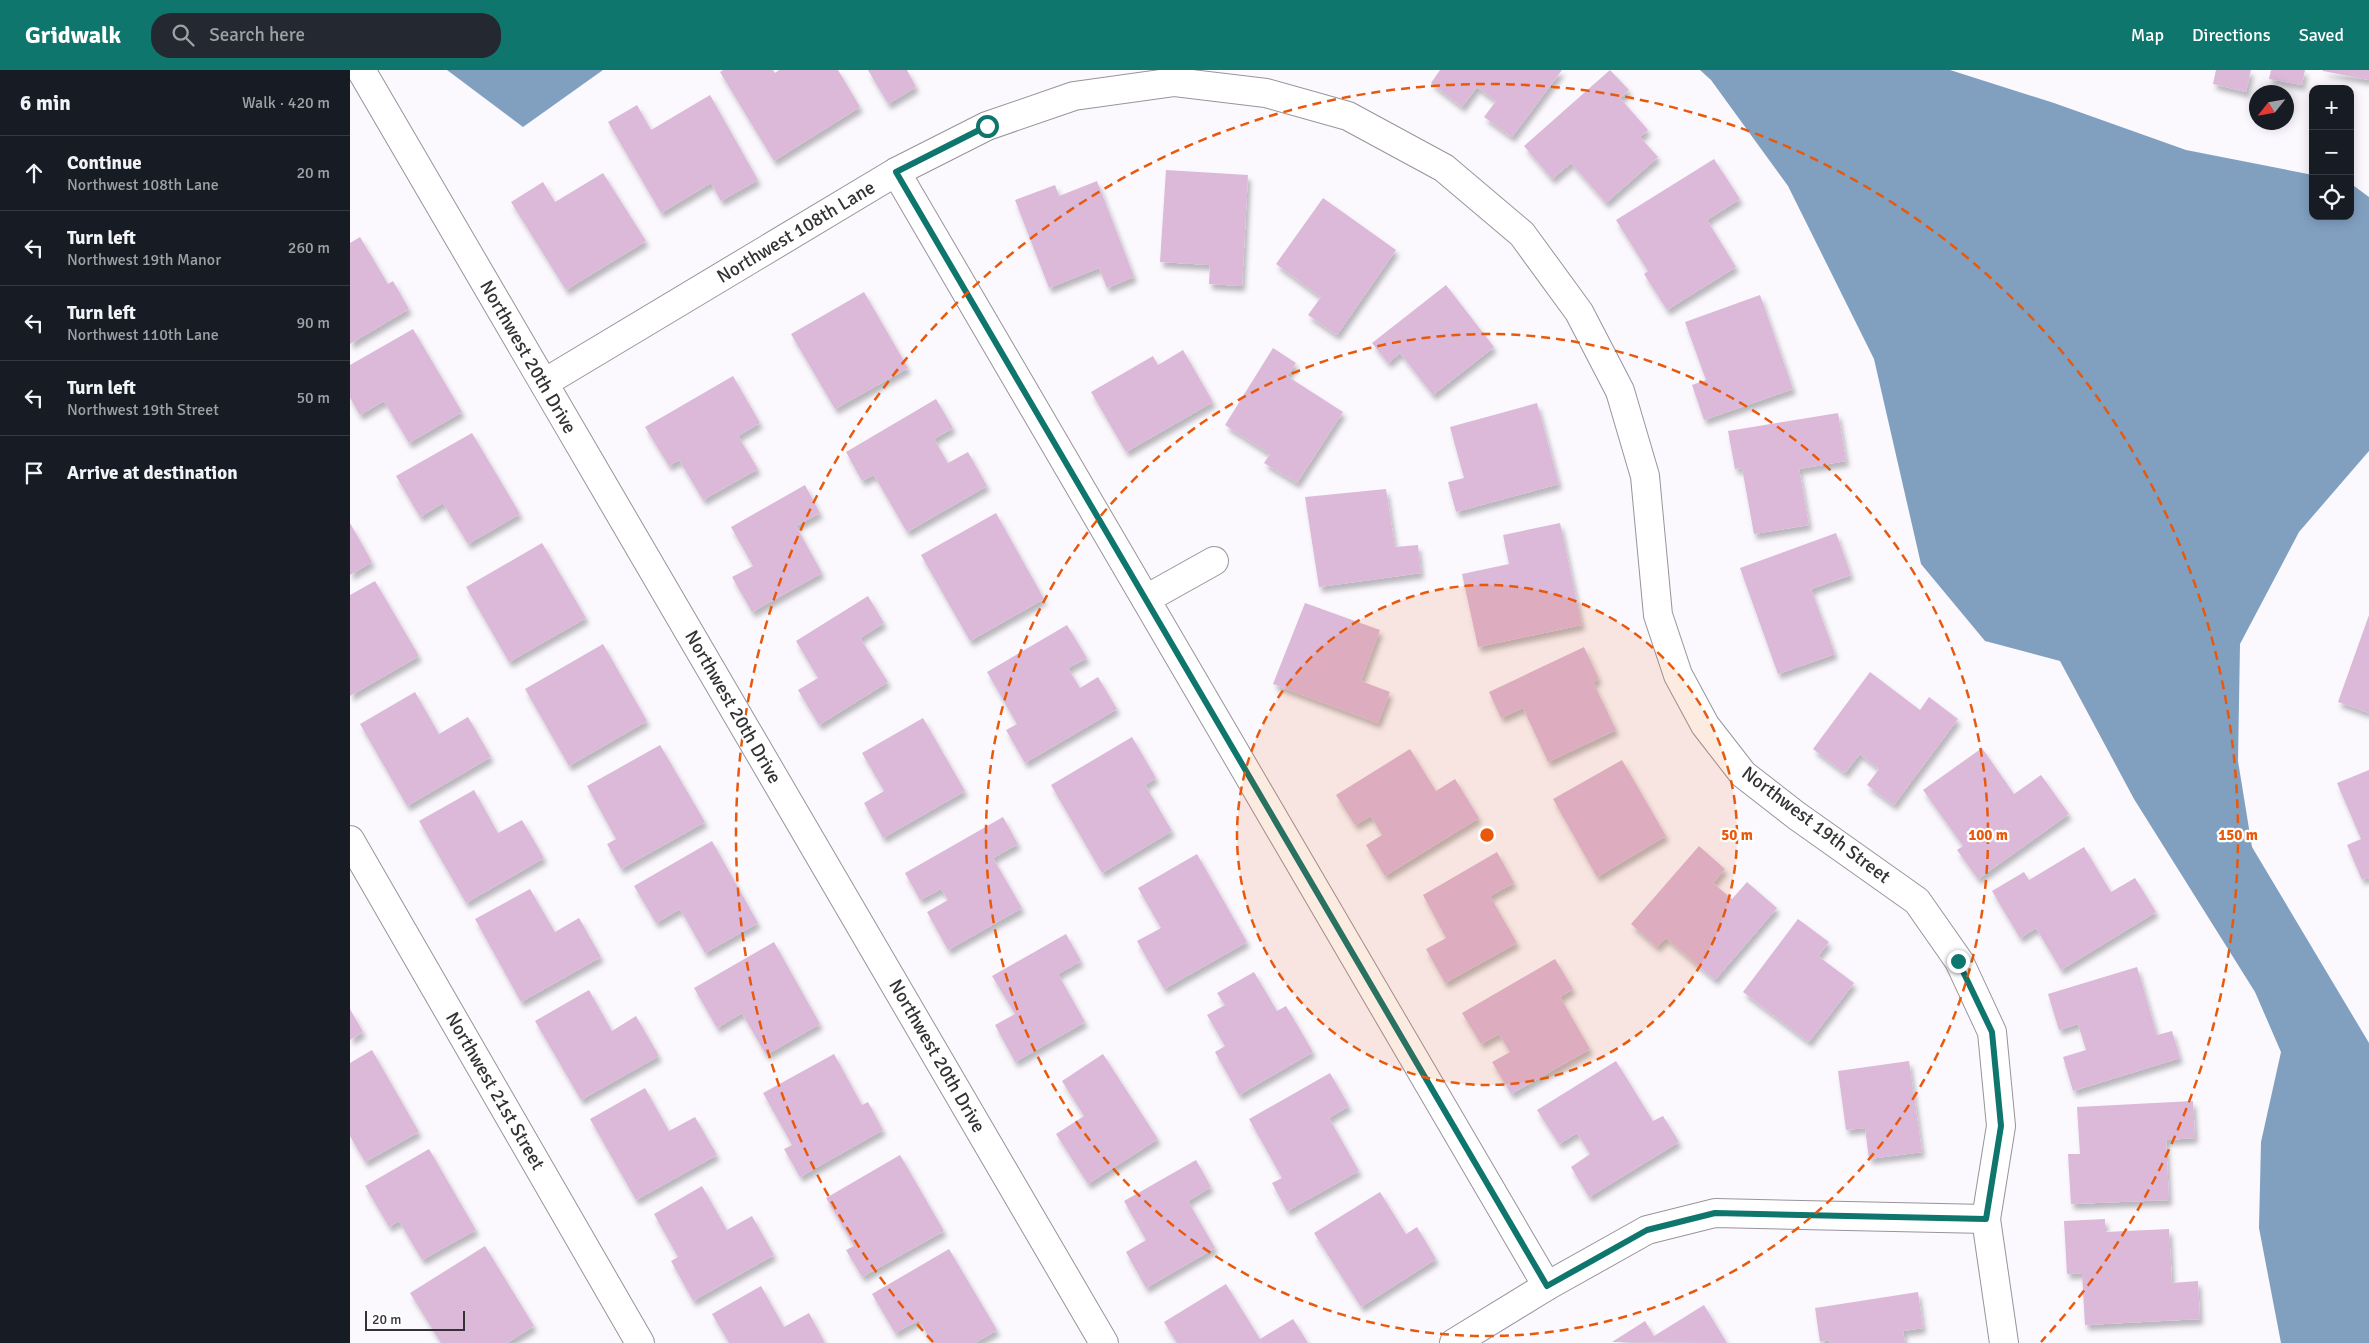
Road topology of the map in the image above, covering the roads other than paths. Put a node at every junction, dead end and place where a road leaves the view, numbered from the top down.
1 (361, 70) edge
2 (1266, 93) joint
3 (896, 172) junction
4 (544, 383) junction
5 (1214, 561) dead end
6 (1146, 599) junction
7 (350, 840) edge
8 (1986, 1219) junction
9 (1547, 1286) junction
10 (640, 1343) edge
11 (1104, 1343) edge
12 (1454, 1343) edge
13 (2004, 1343) edge

1 - 4 street, Northwest 20th Drive
2 - 3 street, Northwest 108th Lane
2 - 8 street, Northwest 19th Street
3 - 4 street, Northwest 108th Lane
3 - 6 street
4 - 11 street, Northwest 20th Drive
5 - 6 street
6 - 9 street
7 - 10 street, Northwest 21st Street
8 - 9 street
8 - 13 street, Northwest 19th Street
9 - 12 street

